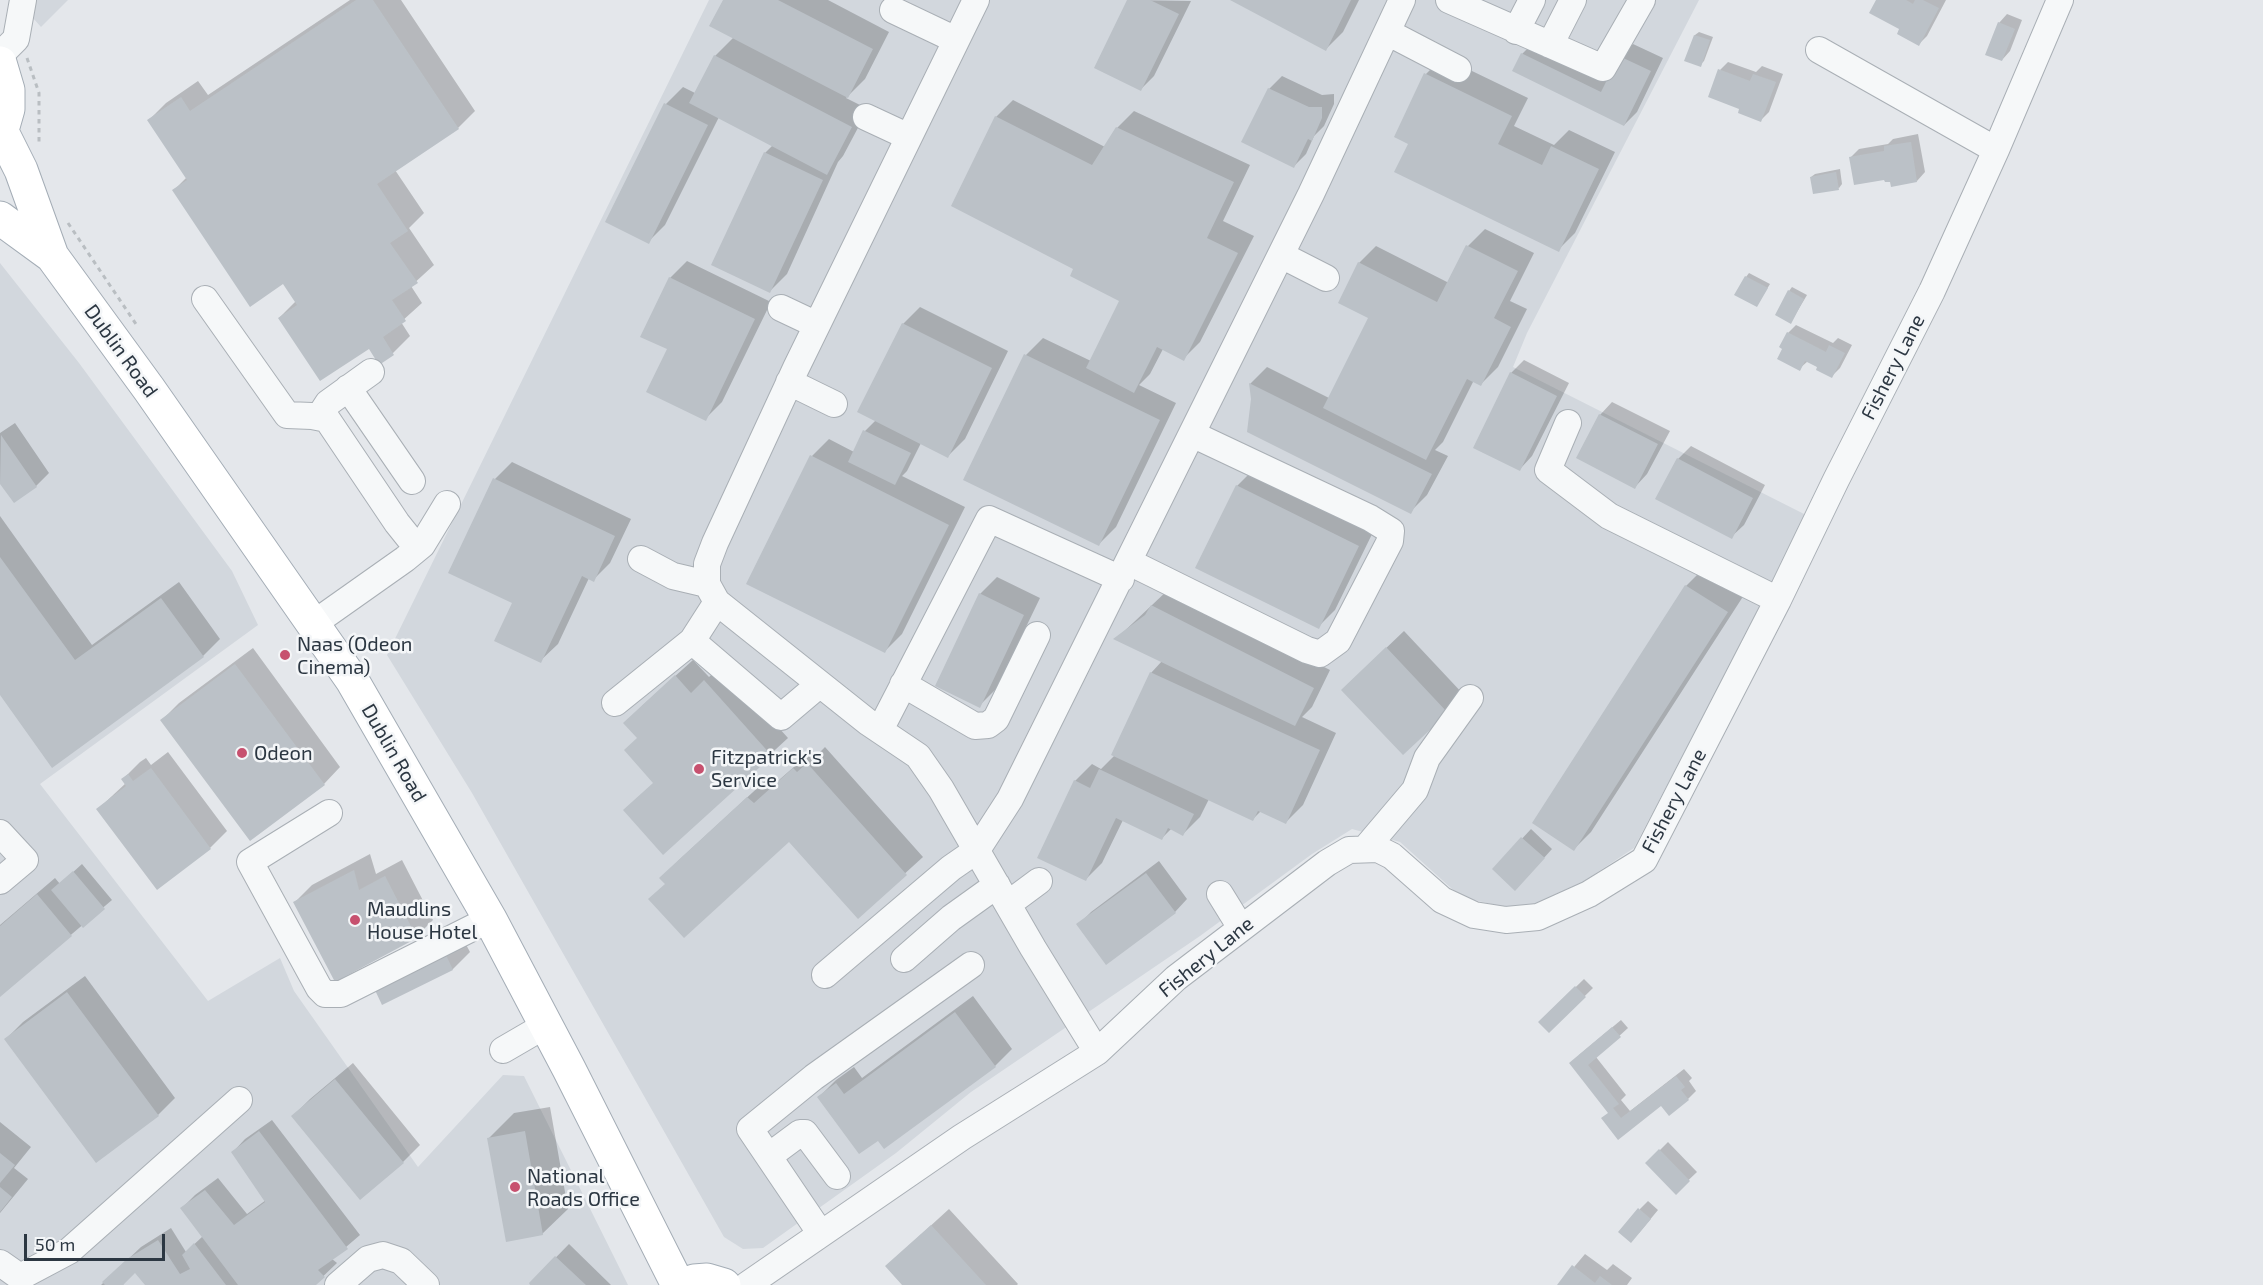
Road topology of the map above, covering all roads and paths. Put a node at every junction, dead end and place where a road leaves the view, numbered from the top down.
1 (8, 0) edge
2 (22, 0) edge
3 (976, 0) edge
4 (1402, 0) edge
5 (1532, 0) edge
6 (1573, 0) edge
7 (1642, 0) edge
8 (2060, 0) edge
9 (1458, 2) edge
10 (0, 5) edge
11 (893, 10) dead end
12 (1516, 31) junction
13 (1387, 32) junction
14 (956, 40) junction
15 (1550, 45) junction
16 (1819, 50) dead end
17 (0, 55) edge
18 (0, 63) edge
19 (1458, 69) dead end
20 (866, 117) dead end
21 (1, 135) edge
22 (909, 137) junction
23 (1996, 150) junction
24 (0, 218) edge
25 (1281, 255) junction
26 (52, 256) junction
27 (1326, 278) dead end
28 (205, 299) dead end
29 (781, 308) dead end
30 (817, 325) junction
31 (371, 372) dead end
32 (789, 382) junction
33 (348, 388) junction
34 (834, 404) dead end
35 (319, 417) junction
36 (1568, 423) dead end
37 (1192, 434) junction
38 (412, 481) dead end
39 (447, 504) dead end
40 (417, 548) junction
41 (640, 559) dead end
42 (1125, 570) junction
43 (712, 593) junction
44 (1778, 600) junction
45 (313, 624) junction
46 (1037, 635) dead end
47 (692, 641) junction
48 (820, 684) junction
49 (903, 684) junction
50 (1470, 698) dead end
51 (615, 703) dead end
52 (880, 730) junction
53 (329, 813) dead end
54 (0, 833) edge
55 (1365, 849) junction
56 (977, 850) junction
57 (0, 881) edge
58 (1039, 881) dead end
59 (1220, 894) dead end
60 (1003, 895) junction
61 (490, 919) junction
62 (1241, 928) junction
63 (904, 959) dead end
64 (971, 966) dead end
65 (825, 975) dead end
66 (546, 1025) junction
67 (503, 1050) dead end
68 (1097, 1052) junction
69 (239, 1100) dead end
70 (769, 1156) junction
71 (837, 1176) dead end
72 (821, 1234) junction
73 (0, 1263) edge
74 (338, 1285) edge
75 (426, 1285) edge
76 (678, 1285) edge
77 (684, 1285) edge
78 (724, 1285) edge
79 (747, 1285) edge

1 - 10 street
2 - 17 street
3 - 14 street
4 - 13 street
5 - 12 street
6 - 15 street
7 - 15 street
8 - 23 street, Fishery Lane
9 - 12 street
11 - 14 street
12 - 15 street
13 - 19 street
13 - 25 street
14 - 22 street
16 - 23 street
18 - 21 main road
20 - 22 street
21 - 26 main road, Dublin Road
22 - 30 street
23 - 44 street, Fishery Lane
24 - 26 main road, Dublin Road
25 - 27 street
25 - 37 street
26 - 45 main road, Dublin Road
28 - 35 street
29 - 30 street
30 - 32 street
31 - 33 street
32 - 34 street
32 - 43 street
33 - 35 street
33 - 38 street
35 - 40 street
36 - 44 street
37 - 42 street
37 - 42 street
39 - 40 street
40 - 45 street
41 - 43 street
42 - 49 street
42 - 56 street
43 - 47 street
43 - 48 street
44 - 55 street, Fishery Lane
45 - 61 main road, Dublin Road
46 - 49 street
47 - 48 street
47 - 51 street
48 - 52 street
49 - 52 street
50 - 55 street
52 - 56 street
53 - 61 street
54 - 57 street
55 - 62 street, Fishery Lane
56 - 60 street
56 - 65 street
58 - 60 street
59 - 62 street
60 - 63 street
60 - 68 street
61 - 66 main road, Dublin Road
62 - 68 street, Fishery Lane
64 - 70 street
66 - 67 street
66 - 76 main road, Dublin Road
68 - 72 street, Fishery Lane
69 - 73 street
70 - 71 street
70 - 72 street
72 - 79 street, Fishery Lane
74 - 75 street
77 - 78 main road

